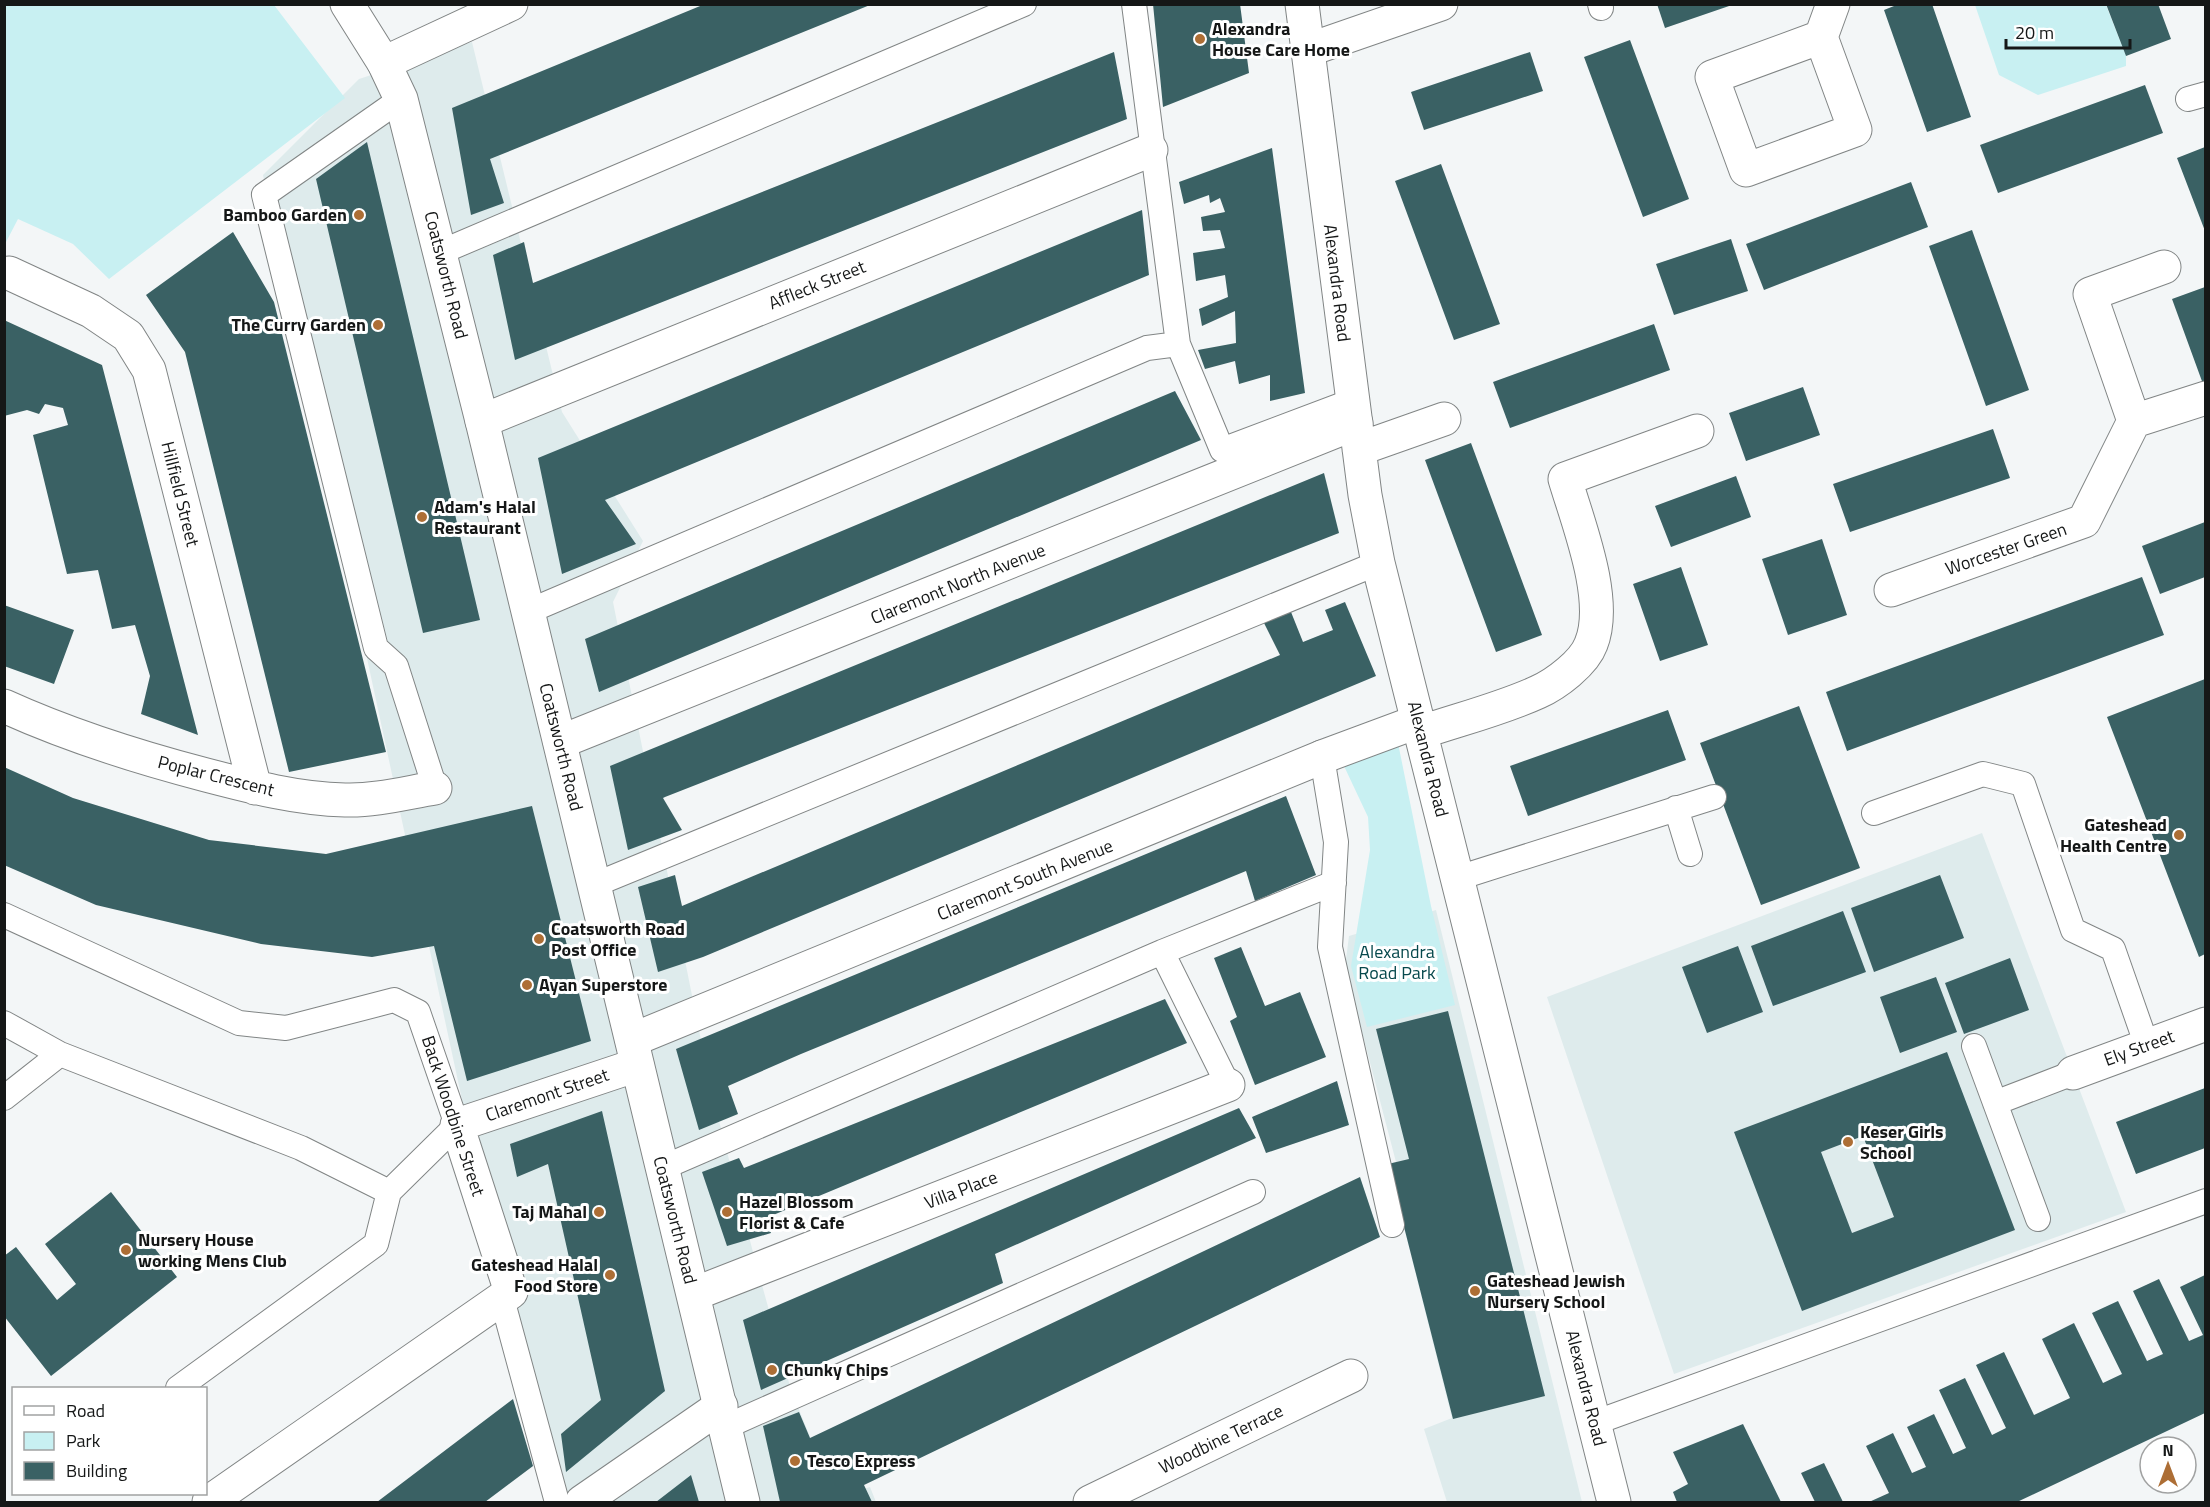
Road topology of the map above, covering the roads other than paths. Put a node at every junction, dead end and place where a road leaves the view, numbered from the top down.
1 (346, 4) edge
2 (511, 4) edge
3 (1024, 4) edge
4 (1134, 4) edge
5 (1302, 4) edge
6 (1441, 4) edge
7 (1833, 4) edge
8 (1821, 37) junction
9 (1308, 50) junction
10 (384, 63) junction
11 (401, 99) junction
12 (1151, 150) junction
13 (441, 252) junction
14 (2164, 267) dead end
15 (9, 273) dead end
16 (1178, 344) junction
17 (2205, 398) edge
18 (1444, 419) dead end
19 (482, 421) junction
20 (2134, 422) junction
21 (1356, 424) junction
22 (1697, 431) dead end
23 (1378, 563) junction
24 (1891, 590) dead end
25 (527, 612) junction
26 (4, 706) edge
27 (1420, 726) junction
28 (560, 742) junction
29 (1322, 757) junction
30 (255, 788) junction
31 (435, 788) joint
32 (1714, 797) dead end
33 (1676, 808) junction
34 (1874, 813) dead end
35 (1690, 854) dead end
36 (1458, 878) junction
37 (1334, 883) junction
38 (594, 885) junction
39 (4, 915) edge
40 (1162, 952) junction
41 (4, 1023) edge
42 (2205, 1024) edge
43 (1974, 1046) dead end
44 (2147, 1046) junction
45 (634, 1052) junction
46 (60, 1054) junction
47 (2073, 1073) joint
48 (1228, 1085) joint
49 (4, 1098) edge
50 (1995, 1103) junction
51 (457, 1125) junction
52 (662, 1168) junction
53 (389, 1192) junction
54 (1253, 1192) dead end
55 (2205, 1201) edge
56 (2038, 1219) dead end
57 (1392, 1225) dead end
58 (694, 1294) junction
59 (502, 1299) junction
60 (1351, 1376) dead end
61 (181, 1387) edge
62 (723, 1416) junction
63 (1594, 1423) junction
64 (209, 1503) edge
65 (557, 1503) edge
66 (582, 1503) edge
67 (743, 1503) edge
68 (1090, 1503) edge
69 (1614, 1503) edge

1 - 10 street, Coatsworth Road
2 - 10 street
3 - 13 lane
4 - 12 lane
5 - 9 street, Alexandra Road
6 - 9 street
7 - 8 street
8 - 8 street
9 - 21 street, Alexandra Road
10 - 11 street, Coatsworth Road
11 - 13 street, Coatsworth Road
11 - 31 lane
12 - 16 lane
12 - 19 street, Affleck Street
13 - 19 street, Coatsworth Road
14 - 20 street
15 - 30 street, Hillfield Street
16 - 21 lane
16 - 25 lane
17 - 20 street
18 - 21 street, Claremont North Avenue
19 - 25 street, Coatsworth Road
20 - 24 street, Worcester Green
21 - 23 street, Alexandra Road
21 - 28 street, Claremont North Avenue
22 - 27 street
23 - 27 street, Alexandra Road
23 - 38 lane
25 - 28 street, Coatsworth Road
26 - 30 street, Poplar Crescent
27 - 29 street, Claremont South Avenue
27 - 36 street, Alexandra Road
28 - 38 street, Coatsworth Road
29 - 37 lane
29 - 45 street, Claremont South Avenue
30 - 31 street, Poplar Crescent
32 - 33 lane
33 - 35 lane
33 - 36 lane
34 - 44 lane
36 - 63 street, Alexandra Road
37 - 40 lane
37 - 57 lane
38 - 45 street, Coatsworth Road
39 - 51 lane, Back Woodbine Street
40 - 48 lane
40 - 52 lane
41 - 46 lane
42 - 44 street, Ely Street
43 - 50 lane
44 - 47 street, Ely Street
45 - 51 street, Claremont Street
45 - 52 street, Coatsworth Road
46 - 49 lane
46 - 53 lane
47 - 50 lane
48 - 58 street, Villa Place
50 - 56 lane
51 - 53 lane
51 - 59 street, Back Woodbine Street
52 - 58 street, Coatsworth Road
53 - 61 lane
54 - 62 lane
55 - 63 lane
58 - 62 street, Coatsworth Road
59 - 64 street
59 - 65 lane
60 - 68 street, Woodbine Terrace
62 - 66 street
62 - 67 street, Coatsworth Road
63 - 69 street, Alexandra Road

